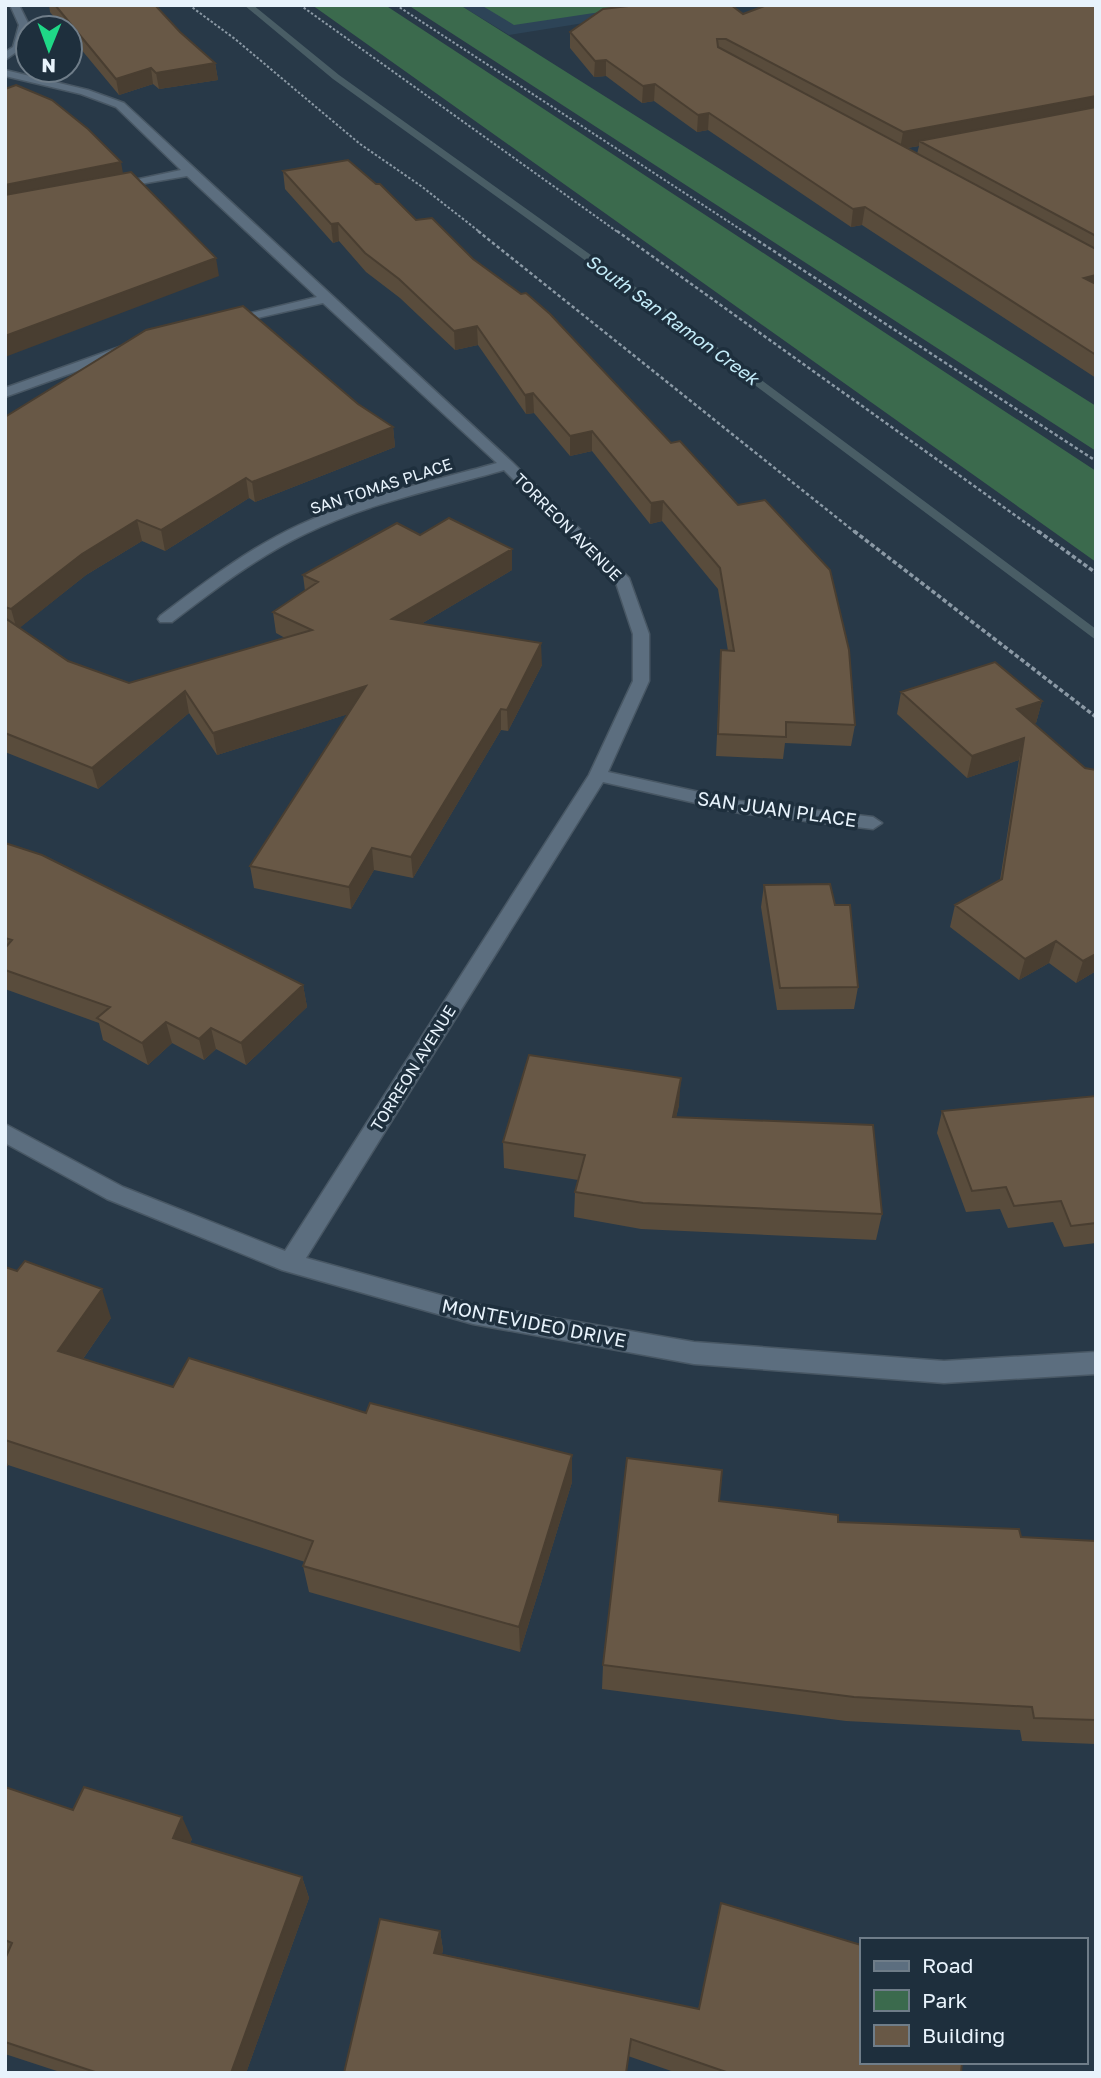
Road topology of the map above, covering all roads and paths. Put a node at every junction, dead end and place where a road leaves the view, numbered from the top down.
1 (14, 5) edge
2 (189, 5) edge
3 (300, 5) edge
4 (396, 5) edge
5 (5, 57) edge
6 (5, 73) edge
7 (188, 172) junction
8 (108, 188) edge
9 (327, 298) junction
10 (208, 327) edge
11 (142, 344) edge
12 (5, 393) edge
13 (1096, 461) edge
14 (506, 466) junction
15 (1096, 573) edge
16 (166, 619) dead end
17 (1096, 717) edge
18 (598, 775) junction
19 (873, 823) dead end
20 (5, 1132) edge
21 (290, 1263) junction
22 (1096, 1363) edge

1 - 5 street
2 - 17 path
3 - 15 path
4 - 13 path
6 - 7 street, TORREON AVENUE
7 - 8 street
7 - 9 street, TORREON AVENUE
9 - 10 street
9 - 14 street, TORREON AVENUE
11 - 12 street
14 - 16 street, SAN TOMAS PLACE
14 - 18 street, TORREON AVENUE
18 - 19 street, SAN JUAN PLACE
18 - 21 street, TORREON AVENUE
20 - 21 street, MONTEVIDEO DRIVE
21 - 22 street, MONTEVIDEO DRIVE

